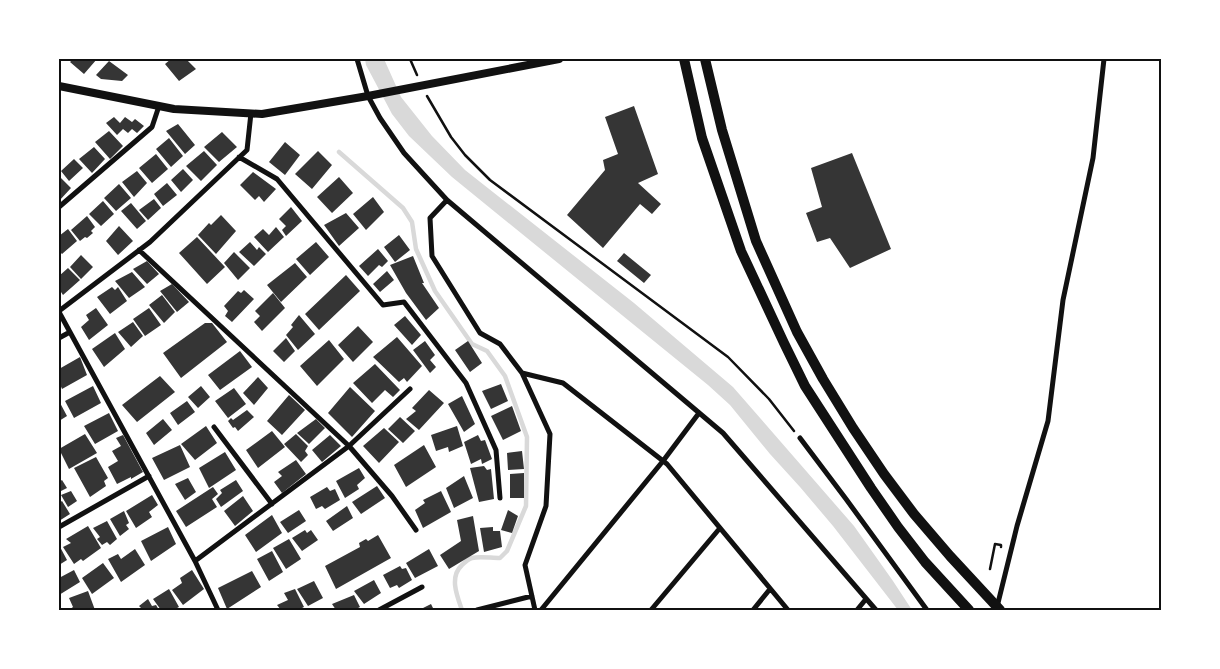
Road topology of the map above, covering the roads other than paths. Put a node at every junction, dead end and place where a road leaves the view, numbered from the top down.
1 (357, 59) edge
2 (559, 59) edge
3 (684, 59) edge
4 (706, 59) edge
5 (1104, 59) edge
6 (59, 86) edge
7 (368, 96) junction
8 (159, 106) junction
9 (251, 113) junction
10 (239, 157) junction
11 (446, 200) junction
12 (59, 207) edge
13 (139, 250) junction
14 (59, 312) edge
15 (70, 332) junction
16 (59, 338) edge
17 (522, 373) junction
18 (410, 389) dead end
19 (699, 413) junction
20 (214, 427) dead end
21 (800, 438) road end
22 (349, 446) junction
23 (662, 461) junction
24 (148, 476) junction
25 (500, 498) dead end
26 (272, 504) junction
27 (59, 527) edge
28 (720, 528) junction
29 (416, 530) dead end
30 (195, 561) junction
31 (422, 587) dead end
32 (770, 589) junction
33 (532, 596) junction
34 (866, 599) junction
35 (998, 609) edge
36 (218, 610) edge
37 (379, 610) edge
38 (478, 610) edge
39 (536, 610) edge
40 (541, 610) edge
41 (651, 610) edge
42 (753, 610) edge
43 (788, 610) edge
44 (857, 610) edge
45 (876, 610) edge
46 (927, 610) edge
47 (969, 610) edge

1 - 7 street
2 - 7 street
3 - 47 main road
4 - 35 main road
5 - 35 street
6 - 8 street
7 - 9 street
7 - 11 street
8 - 9 street
8 - 12 street
9 - 10 street
10 - 13 street
10 - 25 street
11 - 17 street
11 - 19 street
13 - 14 street
13 - 22 street
14 - 15 street
15 - 16 street
15 - 24 street
17 - 23 street
17 - 33 street
18 - 22 street
19 - 23 street
19 - 34 street
20 - 26 street
21 - 46 street
22 - 26 street
22 - 29 street
23 - 28 street
23 - 40 street
24 - 27 street
24 - 30 street
26 - 30 street
28 - 32 street
28 - 41 street
30 - 36 street
31 - 37 street
32 - 42 street
32 - 43 street
33 - 38 street
33 - 39 street
34 - 44 street
34 - 45 street

